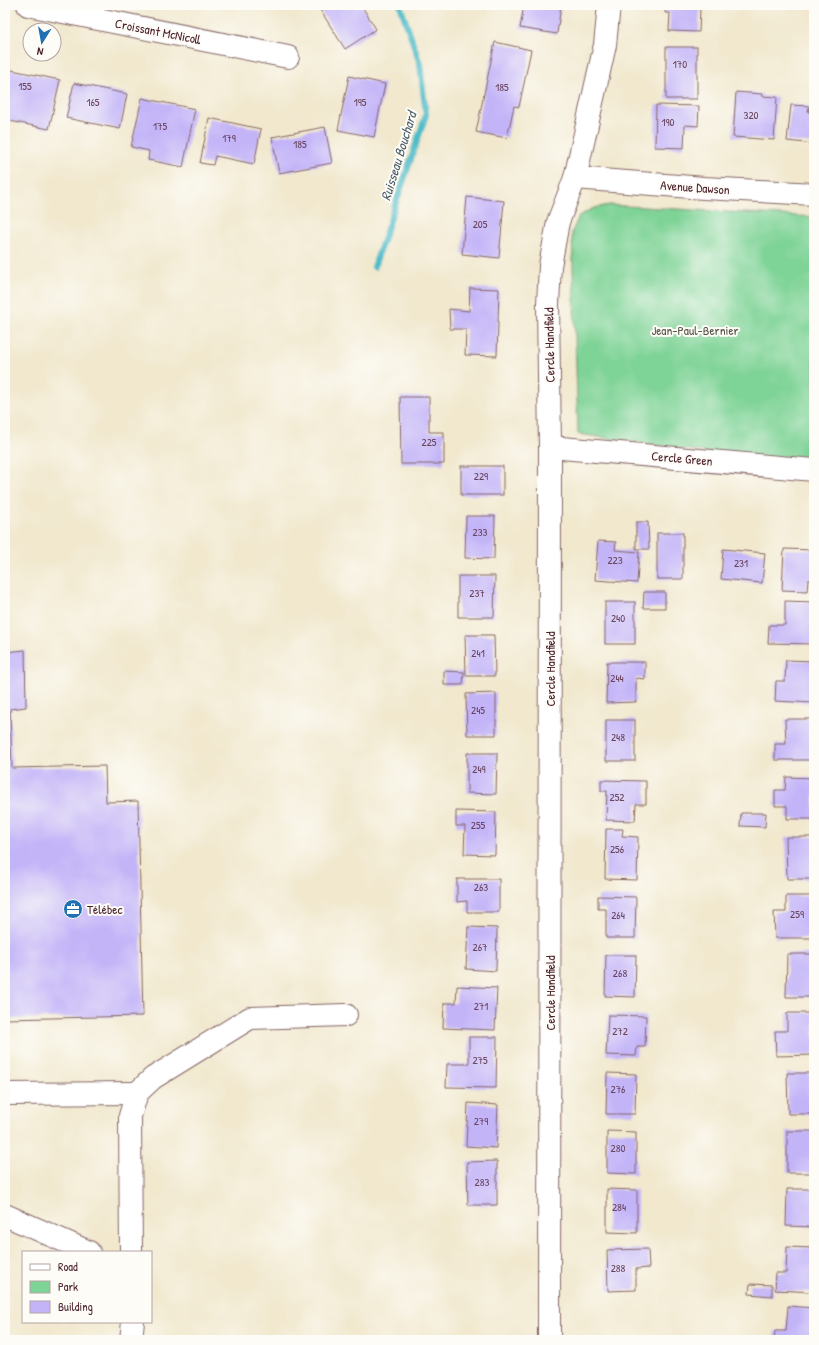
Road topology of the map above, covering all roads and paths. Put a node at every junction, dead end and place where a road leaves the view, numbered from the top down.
1 (28, 5) edge
2 (609, 5) edge
3 (288, 57) dead end
4 (575, 178) junction
5 (814, 194) edge
6 (550, 447) junction
7 (814, 470) edge
8 (346, 1016) dead end
9 (137, 1093) junction
10 (5, 1094) edge
11 (5, 1215) edge
12 (87, 1251) edge
13 (131, 1251) edge
14 (133, 1323) edge
15 (131, 1340) edge
16 (549, 1340) edge

1 - 3 street, Croissant McNicoll
2 - 4 street, Cercle Handfield
4 - 5 street, Avenue Dawson
4 - 6 street, Cercle Handfield
6 - 7 street, Cercle Green
6 - 16 street, Cercle Handfield
8 - 9 street
9 - 10 street
9 - 13 street
11 - 12 street
14 - 15 street

